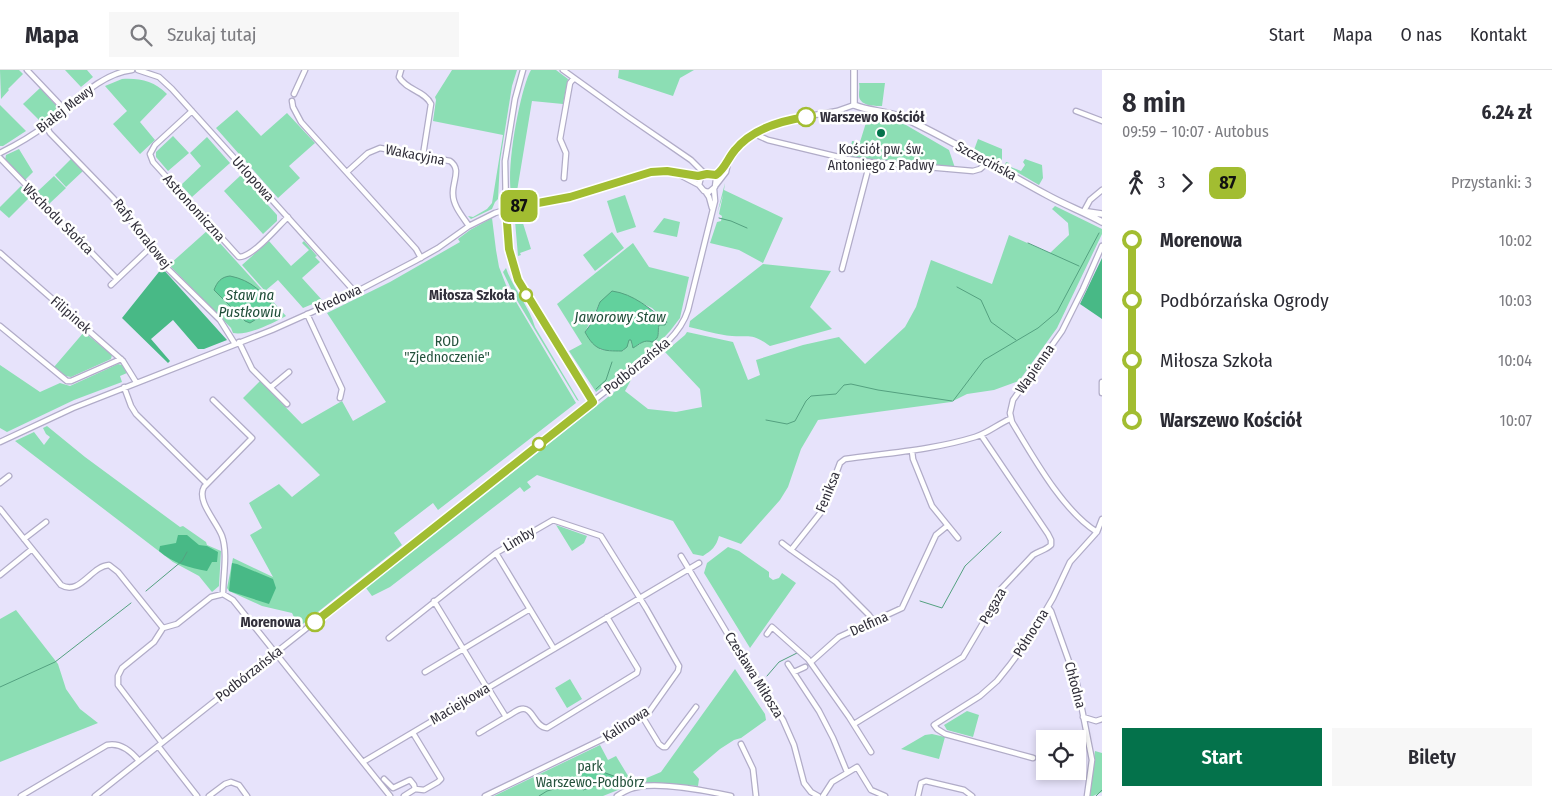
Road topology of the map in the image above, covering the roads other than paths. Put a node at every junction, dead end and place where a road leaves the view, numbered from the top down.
1 (27, 70) edge
2 (124, 70) edge
3 (132, 70) edge
4 (138, 70) edge
5 (305, 70) edge
6 (401, 70) edge
7 (524, 70) edge
8 (563, 70) edge
9 (854, 70) edge
10 (574, 78) junction
11 (294, 94) dead end
12 (292, 100) dead end
13 (854, 105) junction
14 (65, 110) junction
15 (192, 111) junction
16 (1076, 111) dead end
17 (1102, 121) edge
18 (46, 126) junction
19 (755, 133) junction
20 (0, 153) edge
21 (424, 155) junction
22 (0, 158) edge
23 (728, 162) junction
24 (870, 162) junction
25 (988, 162) junction
26 (347, 172) junction
27 (677, 173) junction
28 (703, 175) junction
29 (712, 175) junction
30 (564, 178) dead end
31 (699, 185) junction
32 (715, 187) junction
33 (1102, 190) edge
34 (705, 191) junction
35 (506, 209) junction
36 (712, 209) junction
37 (1084, 212) junction
38 (1102, 214) edge
39 (288, 217) junction
40 (1102, 222) edge
41 (469, 226) junction
42 (1102, 246) edge
43 (151, 247) junction
44 (0, 253) edge
45 (421, 258) junction
46 (842, 269) dead end
47 (117, 279) junction
48 (111, 285) dead end
49 (355, 292) junction
50 (307, 314) junction
51 (0, 326) edge
52 (237, 343) junction
53 (121, 359) junction
54 (288, 372) dead end
55 (136, 382) junction
56 (1102, 382) edge
57 (124, 387) junction
58 (271, 387) junction
59 (1102, 393) edge
60 (340, 398) dead end
61 (213, 400) dead end
62 (593, 402) junction
63 (287, 404) dead end
64 (1010, 419) junction
65 (981, 435) junction
66 (0, 442) edge
67 (912, 450) junction
68 (9, 476) dead end
69 (0, 483) edge
70 (207, 484) junction
71 (0, 508) edge
72 (1102, 519) edge
73 (46, 522) dead end
74 (947, 526) junction
75 (1100, 531) edge
76 (958, 538) dead end
77 (24, 539) junction
78 (782, 543) dead end
79 (32, 549) junction
80 (791, 550) junction
81 (496, 553) junction
82 (681, 556) dead end
83 (698, 563) dead end
84 (689, 569) junction
85 (0, 575) edge
86 (223, 594) junction
87 (640, 598) junction
88 (434, 601) junction
89 (1048, 607) junction
90 (530, 609) junction
91 (607, 617) junction
92 (874, 622) junction
93 (163, 628) junction
94 (767, 634) dead end
95 (389, 638) dead end
96 (554, 648) junction
97 (463, 649) junction
98 (276, 653) junction
99 (811, 662) junction
100 (788, 664) dead end
101 (805, 666) dead end
102 (425, 672) dead end
103 (794, 672) junction
104 (488, 688) junction
105 (696, 707) dead end
106 (642, 716) junction
107 (506, 717) junction
108 (1083, 717) junction
109 (1102, 719) edge
110 (854, 724) junction
111 (413, 732) junction
112 (479, 733) dead end
113 (160, 744) junction
114 (741, 744) dead end
115 (872, 752) dead end
116 (1033, 758) dead end
117 (139, 761) junction
118 (363, 762) junction
119 (847, 772) junction
120 (384, 779) dead end
121 (414, 788) junction
122 (20, 796) edge
123 (95, 796) edge
124 (197, 796) edge
125 (209, 796) edge
126 (247, 796) edge
127 (390, 796) edge
128 (404, 796) edge
129 (484, 796) edge
130 (617, 796) edge
131 (731, 796) edge
132 (756, 796) edge
133 (818, 796) edge
134 (823, 796) edge
135 (885, 796) edge
136 (918, 796) edge
137 (972, 796) edge
138 (1087, 796) edge

1 - 14 street
2 - 3 street, Białej Mewy
2 - 14 street, Białej Mewy
4 - 15 street, Urlopowa
5 - 11 street
6 - 21 street
7 - 35 street
8 - 10 street
9 - 13 street
10 - 28 street
10 - 30 street
12 - 26 street
13 - 19 street
13 - 25 street, Szczecińska
14 - 18 street, Białej Mewy
15 - 39 street, Urlopowa
15 - 39 street, Astronomiczna
16 - 17 street
18 - 20 street, Białej Mewy
18 - 43 street, Rafy Koralowej
19 - 23 street
19 - 24 street
21 - 26 street, Wakacyjna
21 - 41 street, Wakacyjna
22 - 47 street, Wschodu Słońca
23 - 29 street
23 - 32 street, Podbórzańska
24 - 25 street
24 - 46 street
25 - 37 street, Szczecińska
26 - 45 street
27 - 28 street, Kredowa
27 - 31 street, Kredowa
27 - 35 street, Kredowa
28 - 29 street
28 - 31 street
29 - 32 street
31 - 34 street
32 - 34 street
32 - 36 street, Podbórzańska
33 - 37 street
34 - 36 street
35 - 41 street, Kredowa
35 - 62 street
36 - 62 street, Podbórzańska
37 - 38 street, Szczecińska
37 - 40 street, Szczecińska
39 - 49 street, Urlopowa
41 - 45 street, Kredowa
42 - 64 street, Wapienna
43 - 47 street
43 - 52 street, Rafy Koralowej
44 - 53 street, Filipinek
45 - 49 street, Kredowa
47 - 48 street
49 - 50 street, Kredowa
50 - 52 street, Kredowa
50 - 60 street
51 - 53 street
52 - 55 street, Kredowa
52 - 58 street, Rafy Koralowej
53 - 55 street, Filipinek
54 - 58 street
55 - 57 street, Kredowa
56 - 59 street
57 - 66 street, Kredowa
57 - 70 street
58 - 63 street, Rafy Koralowej
61 - 70 street
62 - 98 street, Podbórzańska
64 - 65 street, Feniksa
64 - 75 street
65 - 67 street, Feniksa
65 - 110 street, Pegaza
67 - 74 street
67 - 80 street, Feniksa
68 - 69 street
70 - 86 street
71 - 77 street
72 - 75 street, Północna
73 - 77 street
74 - 76 street
74 - 92 street, Delfina
75 - 89 street, Północna
77 - 79 street
78 - 80 street
79 - 85 street
79 - 93 street
80 - 92 street
81 - 87 street, Limby
81 - 88 street, Limby
81 - 90 street
82 - 84 street, Czesława Miłosza
83 - 84 street, Maciejkowa
84 - 87 street, Maciejkowa
84 - 133 street, Czesława Miłosza
86 - 93 street
86 - 98 street
87 - 91 street, Maciejkowa
87 - 106 street, Kalinowa
88 - 95 street, Limby
88 - 97 street
89 - 108 street, Chłodna
89 - 116 street, Północna
90 - 96 street
90 - 97 street
91 - 96 street, Maciejkowa
91 - 107 street
92 - 99 street, Delfina
93 - 113 street
94 - 99 street
96 - 104 street, Maciejkowa
97 - 102 street
97 - 104 street
98 - 113 street, Podbórzańska
98 - 118 street
99 - 110 street
100 - 103 street
101 - 103 street
103 - 119 street
104 - 107 street
104 - 111 street, Maciejkowa
105 - 106 street
106 - 129 street, Kalinowa
107 - 112 street
108 - 109 street
108 - 138 street, Chłodna
110 - 115 street
111 - 118 street, Maciejkowa
111 - 121 street
113 - 117 street, Podbórzańska
113 - 124 street
114 - 132 street
117 - 122 street
117 - 123 street, Podbórzańska
118 - 127 street
119 - 134 street
119 - 135 street
120 - 121 street
121 - 128 street
125 - 126 street
130 - 131 street
136 - 137 street

